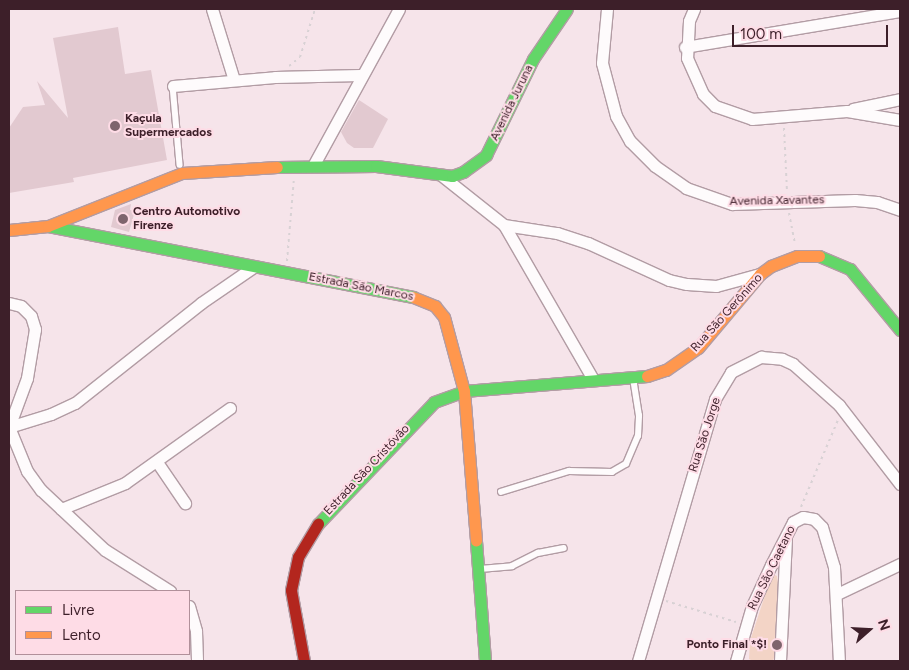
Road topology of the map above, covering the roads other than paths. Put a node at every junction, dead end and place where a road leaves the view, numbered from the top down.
1 (212, 9) edge
2 (398, 9) edge
3 (567, 9) edge
4 (607, 9) edge
5 (694, 9) edge
6 (900, 11) edge
7 (685, 47) junction
8 (360, 75) junction
9 (234, 80) junction
10 (172, 86) joint
11 (900, 99) edge
12 (847, 111) junction
13 (900, 120) edge
14 (180, 165) dead end
15 (313, 166) junction
16 (441, 175) junction
17 (900, 210) edge
18 (504, 224) junction
19 (48, 226) junction
20 (9, 230) edge
21 (252, 268) junction
22 (760, 274) junction
23 (716, 286) junction
24 (741, 300) junction
25 (9, 303) edge
26 (900, 330) edge
27 (633, 378) junction
28 (593, 379) junction
29 (464, 392) junction
30 (230, 408) dead end
31 (9, 427) edge
32 (158, 462) junction
33 (900, 484) edge
34 (501, 492) dead end
35 (185, 503) dead end
36 (61, 509) junction
37 (786, 535) junction
38 (564, 548) dead end
39 (900, 564) edge
40 (476, 570) junction
41 (168, 590) edge
42 (838, 594) junction
43 (190, 610) edge
44 (197, 661) edge
45 (304, 661) edge
46 (485, 661) edge
47 (638, 661) edge
48 (736, 661) edge
49 (780, 661) edge
50 (838, 661) edge

1 - 9 street
2 - 8 street
3 - 16 street, Avenida Juruna
4 - 17 street, Avenida Xavantes
5 - 7 street
6 - 7 street
7 - 12 street
8 - 9 street
8 - 15 street
9 - 10 street
10 - 14 lane
11 - 12 street
12 - 13 street
15 - 16 street, Avenida Juruna
15 - 19 street, Avenida Juruna
16 - 18 street
18 - 23 street
18 - 28 street
19 - 20 street
19 - 21 street, Estrada São Marcos
21 - 29 street, Estrada São Marcos
21 - 31 street
22 - 23 street
22 - 24 street, Rua São Gerônimo
22 - 26 street, Rua São Gerônimo
23 - 24 street
24 - 27 street, Rua São Gerônimo
25 - 31 street
27 - 28 street, Rua São Gerônimo
27 - 34 lane
28 - 29 street, Rua São Gerônimo
29 - 40 street, Estrada São Marcos
29 - 45 street, Estrada São Cristóvão
30 - 32 street
31 - 36 street
32 - 35 street
32 - 36 street
33 - 47 street, Rua São Jorge
36 - 41 street
37 - 42 street, Rua São Caetano
37 - 48 street, Rua São Caetano
37 - 49 street
38 - 40 lane
39 - 42 street
40 - 46 street, Estrada São Marcos
42 - 50 street, Rua São Caetano
43 - 44 street

